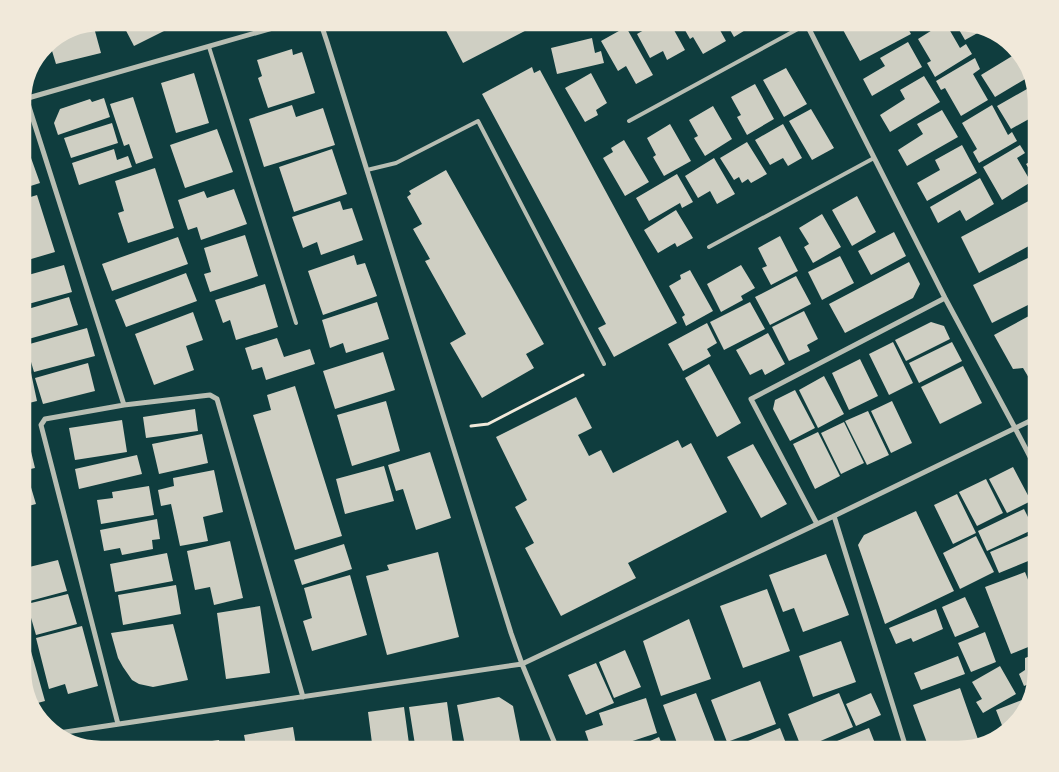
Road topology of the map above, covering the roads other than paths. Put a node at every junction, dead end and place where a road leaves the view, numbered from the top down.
1 (266, 30) edge
2 (323, 30) edge
3 (793, 30) edge
4 (810, 30) edge
5 (209, 47) junction
6 (30, 97) edge
7 (30, 117) edge
8 (629, 121) dead end
9 (874, 158) junction
10 (367, 170) junction
11 (709, 247) dead end
12 (945, 298) junction
13 (296, 323) dead end
14 (604, 364) road end
15 (124, 405) junction
16 (1029, 421) edge
17 (1015, 428) junction
18 (1029, 455) edge
19 (834, 516) junction
20 (817, 524) junction
21 (522, 664) junction
22 (303, 697) junction
23 (118, 724) junction
24 (66, 732) edge
25 (554, 742) edge
26 (904, 742) edge

1 - 5 street
2 - 10 street
3 - 8 lane
4 - 9 street
5 - 6 street
5 - 13 lane
7 - 15 street
9 - 11 lane
9 - 12 street
10 - 14 lane
10 - 21 street
12 - 17 street
12 - 20 street
15 - 22 street
15 - 23 street
16 - 17 street
17 - 18 street
17 - 19 street
19 - 20 street
19 - 26 street
20 - 21 street
21 - 22 street
21 - 25 street
22 - 23 street
23 - 24 street

